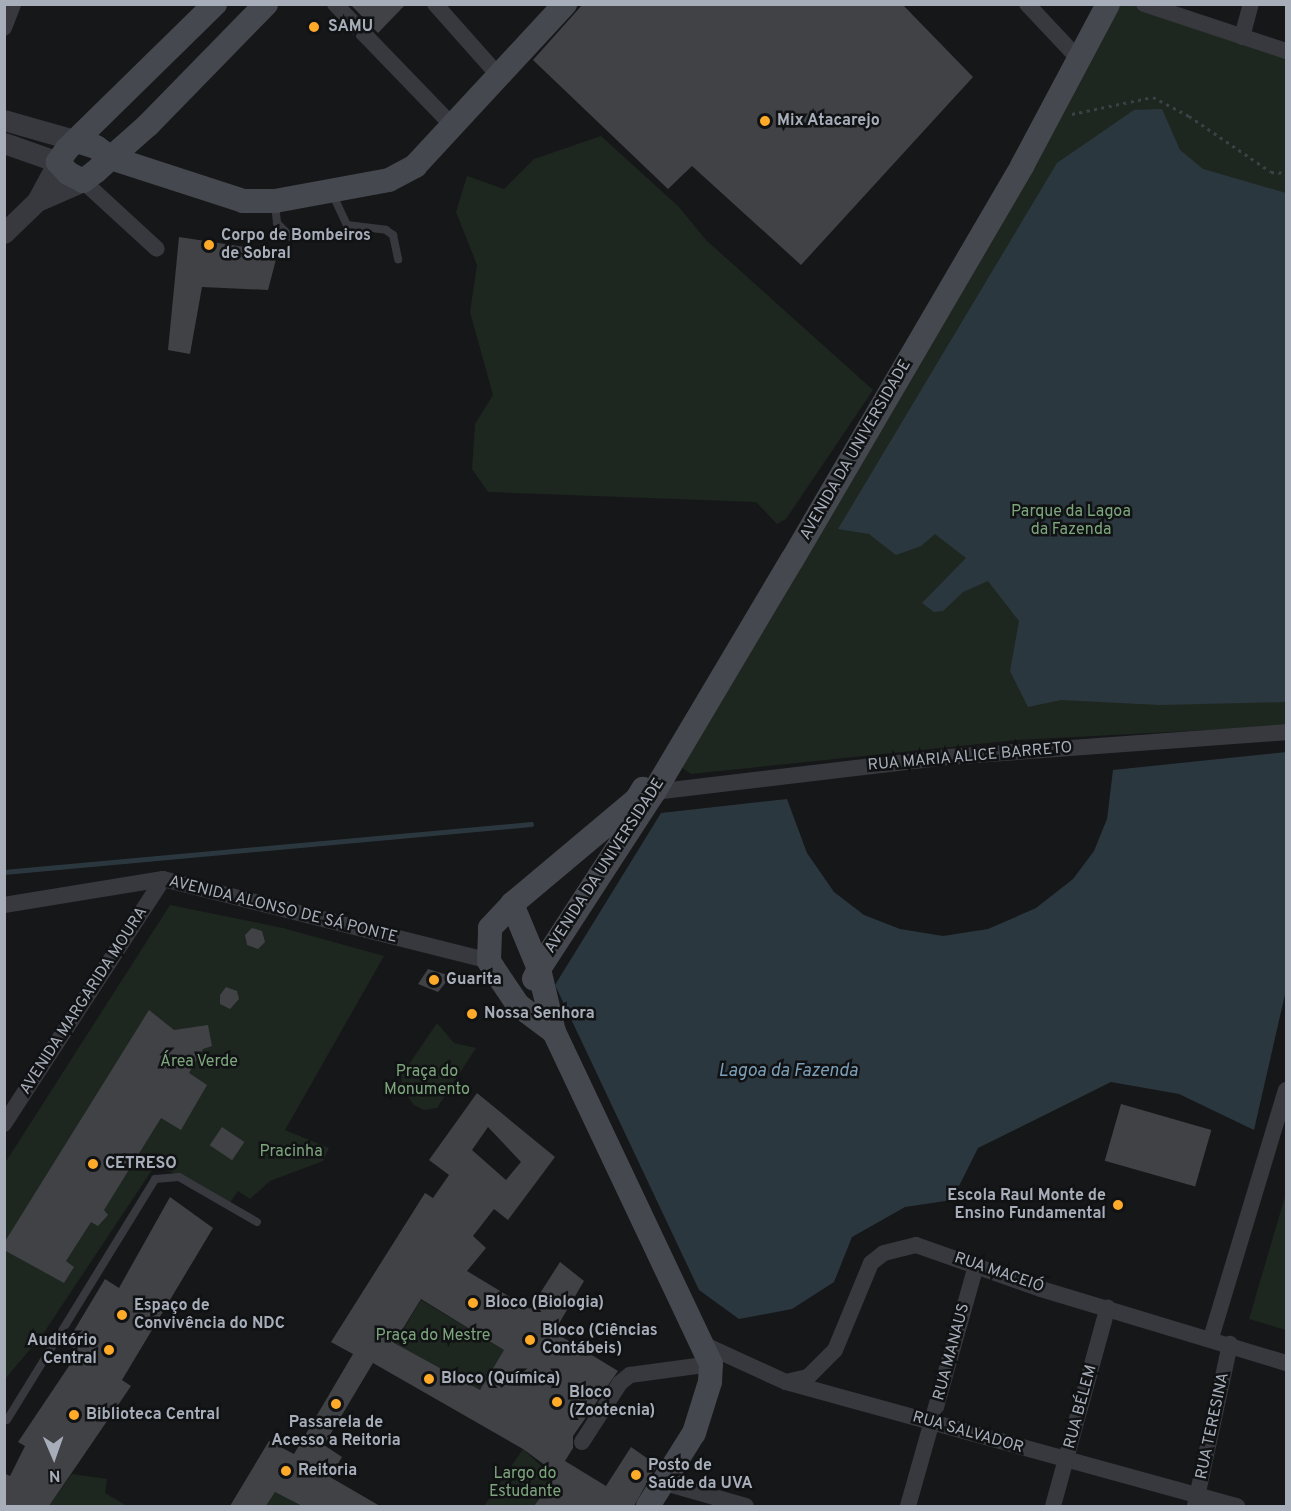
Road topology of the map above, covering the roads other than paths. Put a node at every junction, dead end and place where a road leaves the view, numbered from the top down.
1 (13, 4) edge
2 (215, 4) edge
3 (266, 4) edge
4 (335, 4) edge
5 (435, 4) edge
6 (566, 4) edge
7 (1027, 4) edge
8 (1093, 4) edge
9 (1108, 4) edge
10 (1144, 4) edge
11 (1251, 4) edge
12 (4, 28) edge
13 (1242, 37) junction
14 (1287, 51) edge
15 (1075, 55) junction
16 (498, 75) junction
17 (4, 120) edge
18 (453, 126) junction
19 (77, 141) junction
20 (4, 142) edge
21 (111, 158) junction
22 (58, 162) junction
23 (83, 181) junction
24 (332, 193) junction
25 (37, 201) junction
26 (275, 201) junction
27 (4, 233) edge
28 (292, 238) dead end
29 (157, 249) dead end
30 (398, 259) dead end
31 (1287, 732) edge
32 (654, 792) junction
33 (164, 879) junction
34 (512, 904) junction
35 (4, 905) edge
36 (489, 961) junction
37 (539, 969) junction
38 (519, 1005) junction
39 (554, 1032) junction
40 (1287, 1090) edge
41 (4, 1124) edge
42 (257, 1222) dead end
43 (976, 1266) junction
44 (1108, 1307) junction
45 (1211, 1338) junction
46 (1230, 1344) junction
47 (708, 1355) junction
48 (1284, 1364) edge
49 (786, 1382) junction
50 (7, 1420) dead end
51 (933, 1423) junction
52 (582, 1442) dead end
53 (1067, 1461) junction
54 (665, 1483) junction
55 (1196, 1500) edge
56 (735, 1505) edge
57 (648, 1506) edge
58 (908, 1506) edge
59 (1053, 1506) edge
60 (1237, 1506) edge

1 - 12 street
2 - 19 main road
3 - 21 main road
4 - 18 street
5 - 16 street
6 - 16 main road
7 - 15 street
8 - 15 main road, AVENIDA DA UNIVERSIDADE
9 - 32 main road, AVENIDA DA UNIVERSIDADE
10 - 13 street
11 - 13 street
13 - 14 street
15 - 34 main road, AVENIDA DA UNIVERSIDADE
16 - 18 main road
17 - 19 street
18 - 24 main road
19 - 21 main road
19 - 22 main road
20 - 22 street
21 - 23 main road
21 - 26 main road
22 - 23 main road
22 - 25 street
23 - 25 street
23 - 29 street
24 - 26 main road
24 - 30 lane
25 - 27 street
26 - 28 lane
31 - 32 street, RUA MARIA ALICE BARRETO
32 - 37 main road, AVENIDA DA UNIVERSIDADE
33 - 35 street, AVENIDA ALONSO DE SÁ PONTE
33 - 36 street, AVENIDA ALONSO DE SÁ PONTE
33 - 41 street, AVENIDA MARGARIDA MOURA
34 - 36 main road, AVENIDA DA UNIVERSIDADE
34 - 37 main road
36 - 38 main road
37 - 38 main road
37 - 39 main road, AVENIDA DA UNIVERSIDADE
38 - 39 main road
39 - 47 main road
40 - 45 street
42 - 50 lane
43 - 44 street, RUA MACEIÓ
43 - 49 street, RUA MACEIÓ
43 - 51 street, RUA MANAUS
44 - 45 street, RUA MACEIÓ
44 - 53 street, RUA BÉLEM
45 - 46 street, RUA MACEIÓ
46 - 48 street, RUA MACEIÓ
46 - 55 street, RUA TERESINA
47 - 49 street, RUA SALVADOR
47 - 52 street
47 - 54 main road
49 - 51 street, RUA SALVADOR
51 - 53 street, RUA SALVADOR
51 - 58 street, RUA MANAUS
53 - 55 street, RUA SALVADOR
53 - 59 street, RUA BÉLEM
54 - 56 street
54 - 57 main road
55 - 60 street, RUA SALVADOR

